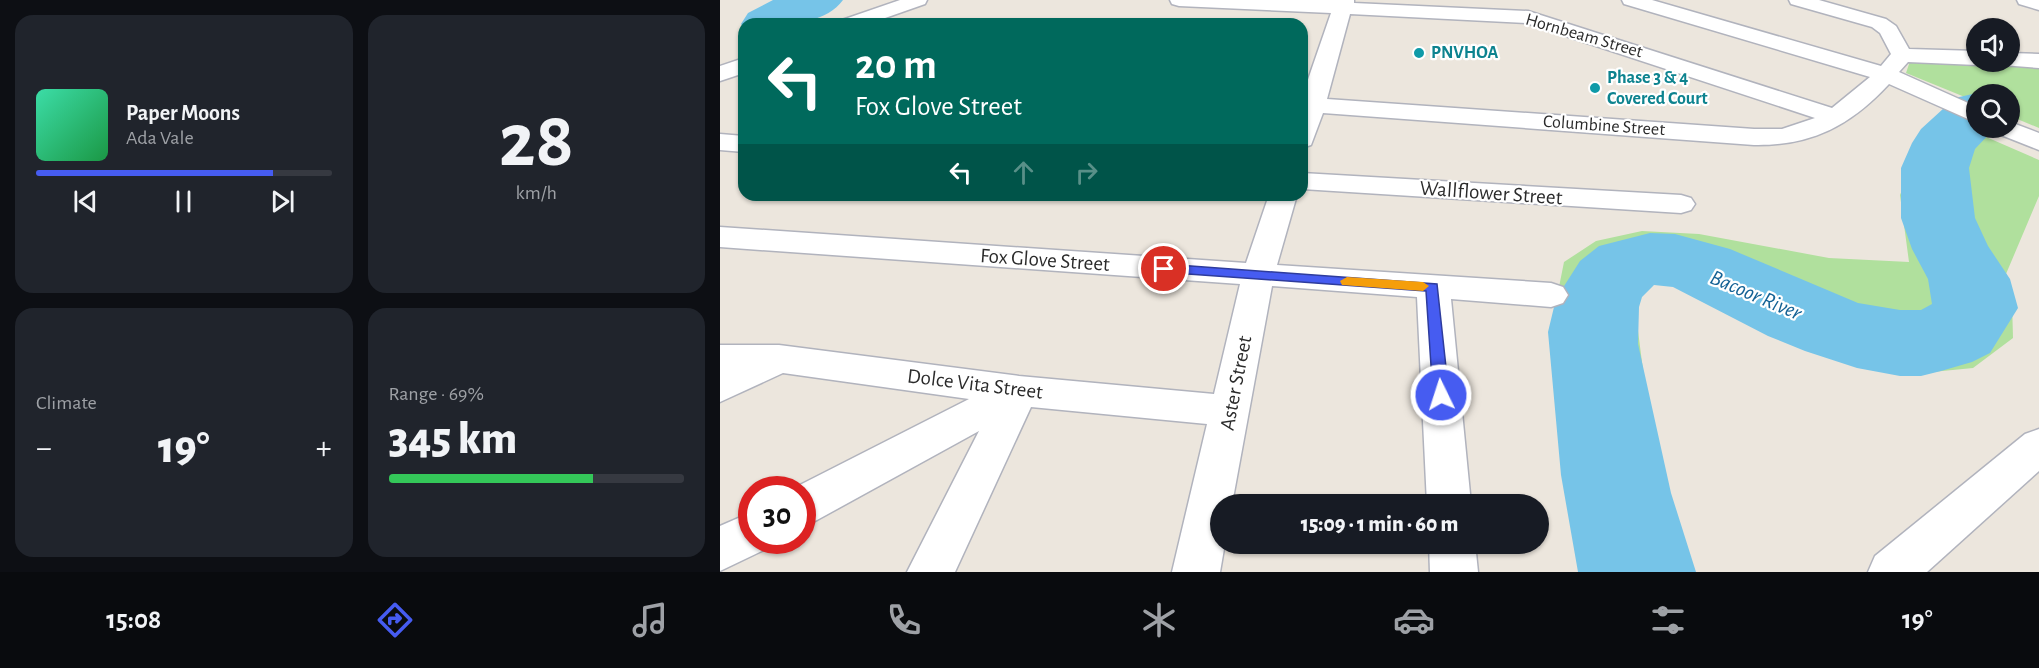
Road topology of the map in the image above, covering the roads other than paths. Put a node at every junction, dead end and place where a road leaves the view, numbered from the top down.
1 (918, 0) edge
2 (1179, 0) edge
3 (1631, 0) edge
4 (1798, 0) edge
5 (2026, 0) edge
6 (1343, 4) edge
7 (2039, 4) edge
8 (866, 18) edge
9 (1902, 55) junction
10 (1966, 58) edge
11 (2020, 61) edge
12 (2039, 62) edge
13 (1887, 75) junction
14 (1308, 105) edge
15 (1966, 111) edge
16 (1836, 117) junction
17 (2020, 134) edge
18 (720, 142) edge
19 (2039, 142) edge
20 (738, 144) edge
21 (1308, 181) edge
22 (1282, 201) edge
23 (1681, 204) dead end
24 (720, 237) edge
25 (1258, 275) junction
26 (1433, 287) junction
27 (1551, 295) dead end
28 (720, 359) edge
29 (779, 360) junction
30 (720, 387) edge
31 (1019, 391) junction
32 (1231, 411) junction
33 (2039, 446) edge
34 (1448, 494) edge
35 (816, 499) edge
36 (738, 540) edge
37 (720, 549) edge
38 (1453, 554) edge
39 (931, 572) edge
40 (1196, 572) edge
41 (1454, 572) edge
42 (1892, 572) edge

1 - 8 street
2 - 6 street, Hornbeam Street
3 - 13 street
4 - 9 street
5 - 7 street
6 - 14 street
6 - 16 street, Hornbeam Street
9 - 10 street
9 - 13 street, Columbine Street
11 - 12 street
13 - 15 street
13 - 16 street, Columbine Street
14 - 16 street, Columbine Street
17 - 19 street
18 - 20 street
21 - 23 street, Wallflower Street
22 - 25 street, Aster Street
24 - 25 street, Fox Glove Street
25 - 26 street, Fox Glove Street
25 - 32 street, Aster Street
26 - 27 street, Fox Glove Street
26 - 34 street
28 - 29 street, Dolce Vita Street
29 - 30 street
29 - 31 street, Dolce Vita Street
31 - 32 street, Dolce Vita Street
31 - 35 street
31 - 39 street
32 - 40 street, Aster Street
33 - 42 street
36 - 37 street
38 - 41 street

